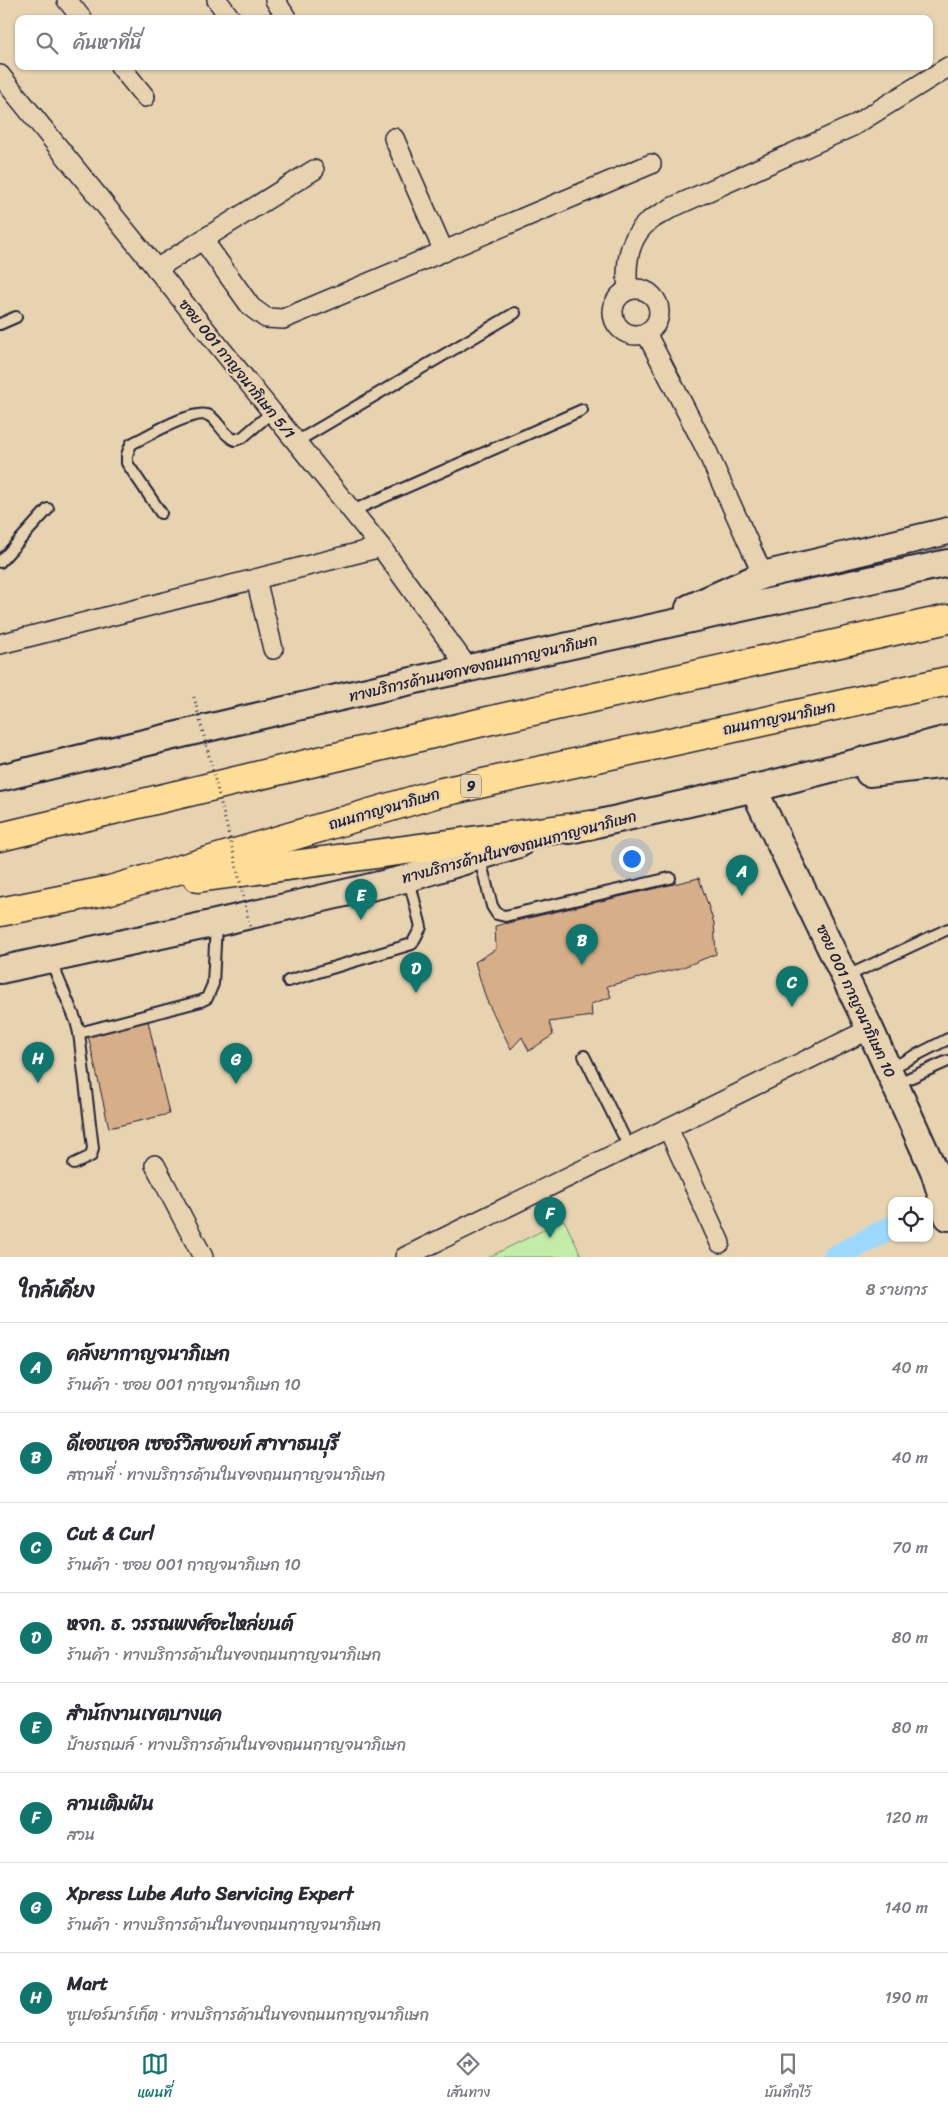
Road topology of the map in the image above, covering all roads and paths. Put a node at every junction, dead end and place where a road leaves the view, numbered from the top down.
1 (67, 0) edge
2 (217, 0) edge
3 (275, 0) edge
4 (79, 15) edge
5 (228, 15) edge
6 (284, 15) edge
7 (948, 67) edge
8 (123, 70) edge
9 (0, 75) edge
10 (145, 97) dead end
11 (394, 138) dead end
12 (651, 164) dead end
13 (314, 170) dead end
14 (203, 240) junction
15 (444, 252) junction
16 (156, 269) junction
17 (628, 290) junction
18 (515, 313) dead end
19 (16, 317) dead end
20 (0, 324) edge
21 (646, 333) junction
22 (582, 410) dead end
23 (272, 412) junction
24 (296, 442) junction
25 (48, 509) dead end
26 (352, 511) junction
27 (161, 512) dead end
28 (948, 530) edge
29 (381, 547) junction
30 (0, 562) edge
31 (948, 564) edge
32 (763, 575) junction
33 (256, 579) junction
34 (948, 619) edge
35 (643, 629) junction
36 (0, 644) edge
37 (273, 649) dead end
38 (468, 668) junction
39 (948, 681) edge
40 (194, 697) dead end
41 (948, 739) edge
42 (948, 764) edge
43 (0, 778) edge
44 (759, 787) junction
45 (590, 824) junction
46 (0, 837) edge
47 (478, 855) junction
48 (409, 878) junction
49 (670, 878) dead end
50 (110, 890) junction
51 (0, 912) edge
52 (216, 923) junction
53 (250, 927) dead end
54 (948, 929) edge
55 (50, 959) junction
56 (0, 970) edge
57 (845, 977) junction
58 (288, 981) dead end
59 (870, 1029) junction
60 (79, 1033) junction
61 (948, 1039) edge
62 (584, 1056) dead end
63 (948, 1061) edge
64 (892, 1077) junction
65 (668, 1128) junction
66 (630, 1147) junction
67 (74, 1164) dead end
68 (155, 1165) dead end
69 (948, 1218) edge
70 (720, 1243) dead end
71 (203, 1257) edge
72 (405, 1257) edge

1 - 4 street
2 - 5 street
3 - 6 street
7 - 17 street
8 - 10 street
9 - 16 street, ซอย 001 กาญจนาภิเษก 5/1
11 - 15 street
12 - 15 street
13 - 14 street
14 - 15 street
14 - 16 street
16 - 23 street, ซอย 001 กาญจนาภิเษก 5/1
17 - 21 street
17 - 21 street
18 - 24 lane
19 - 20 lane
21 - 32 street
22 - 26 lane
23 - 24 street, ซอย 001 กาญจนาภิเษก 5/1
23 - 27 lane
24 - 26 street, ซอย 001 กาญจนาภิเษก 5/1
25 - 30 lane
26 - 29 street, ซอย 001 กาญจนาภิเษก 5/1
28 - 32 main road
29 - 33 street
29 - 38 street, ซอย 001 กาญจนาภิเษก 5/1
31 - 35 main road, ทางบริการด้านนอกของถนนกาญจนาภิเษก
32 - 35 main road
33 - 36 street
33 - 37 street
34 - 46 highway
35 - 38 main road, ทางบริการด้านนอกของถนนกาญจนาภิเษก
38 - 43 main road, ทางบริการด้านนอกของถนนกาญจนาภิเษก
39 - 50 highway, ถนนกาญจนาภิเษก / 9
40 - 53 path, bridge
41 - 44 main road, ทางบริการด้านในของถนนกาญจนาภิเษก
42 - 44 main road
44 - 45 main road, ทางบริการด้านในของถนนกาญจนาภิเษก
44 - 57 main road, ซอย 001 กาญจนาภิเษก 10
45 - 47 main road, ทางบริการด้านในของถนนกาญจนาภิเษก
45 - 50 highway
47 - 48 main road, ทางบริการด้านในของถนนกาญจนาภิเษก
47 - 49 lane
48 - 52 main road, ทางบริการด้านในของถนนกาญจนาภิเษก
48 - 58 lane
50 - 51 highway, ถนนกาญจนาภิเษก / 9
52 - 55 main road, ทางบริการด้านในของถนนกาญจนาภิเษก
52 - 60 lane
54 - 57 lane
55 - 56 main road, ทางบริการด้านในของถนนกาญจนาภิเษก
55 - 60 lane
57 - 59 main road, ซอย 001 กาญจนาภิเษก 10
59 - 64 main road, ซอย 001 กาญจนาภิเษก 10
59 - 65 street
60 - 67 lane
61 - 64 lane
62 - 66 lane
63 - 64 lane
64 - 69 main road, ซอย 001 กาญจนาภิเษก 10
65 - 66 street
65 - 70 street
66 - 72 street
68 - 71 street

